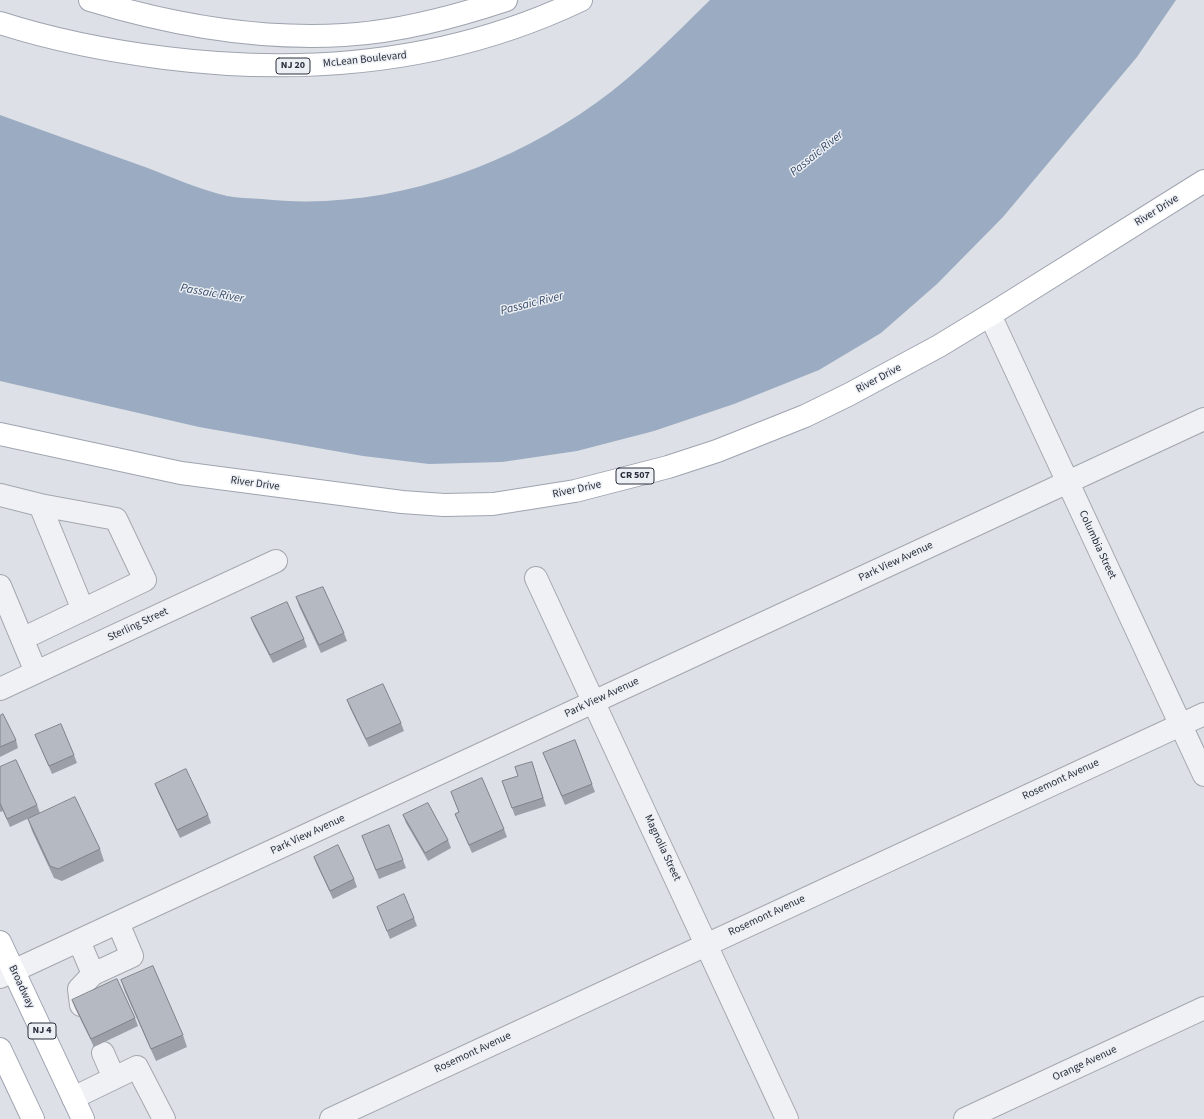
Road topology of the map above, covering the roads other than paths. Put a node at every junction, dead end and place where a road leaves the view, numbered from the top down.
1 (90, 0) edge
2 (133, 0) edge
3 (506, 0) edge
4 (581, 0) edge
5 (0, 23) edge
6 (182, 23) junction
7 (1204, 181) edge
8 (990, 315) junction
9 (1204, 419) edge
10 (0, 434) edge
11 (1068, 482) junction
12 (0, 495) edge
13 (40, 505) junction
14 (276, 561) dead end
15 (536, 578) dead end
16 (0, 586) edge
17 (83, 610) junction
18 (22, 638) junction
19 (36, 672) junction
20 (0, 689) edge
21 (594, 702) junction
22 (1204, 714) edge
23 (1180, 725) junction
24 (1204, 775) edge
25 (118, 923) junction
26 (79, 941) junction
27 (0, 942) edge
28 (706, 945) junction
29 (7, 974) edge
30 (93, 974) junction
31 (81, 1005) edge
32 (1204, 1008) edge
33 (0, 1049) edge
34 (103, 1053) dead end
35 (114, 1078) junction
36 (73, 1098) junction
37 (33, 1119) edge
38 (83, 1119) edge
39 (164, 1119) edge
40 (331, 1119) edge
41 (787, 1119) edge
42 (965, 1119) edge

1 - 6 main road
2 - 6 main road
3 - 6 main road
4 - 5 main road, McLean Boulevard / NJ 20
7 - 8 main road, River Drive / CR 507
8 - 10 main road, River Drive / CR 507
8 - 11 street, Columbia Street
9 - 11 street, Park View Avenue
11 - 21 street, Park View Avenue
11 - 23 street, Columbia Street
12 - 13 street
13 - 17 street
13 - 17 street
14 - 19 street, Sterling Street
15 - 21 street, Magnolia Street
16 - 18 street
17 - 18 street
18 - 19 street
19 - 20 street, Sterling Street
21 - 25 street, Park View Avenue
21 - 28 street, Magnolia Street
22 - 23 street, Rosemont Avenue
23 - 24 street, Columbia Street
23 - 28 street, Rosemont Avenue
25 - 26 street, Park View Avenue
25 - 30 street
26 - 29 street, Park View Avenue
26 - 30 street
27 - 29 main road, Broadway / NJ 4
28 - 40 street, Rosemont Avenue
28 - 41 street, Magnolia Street
29 - 36 main road, Broadway / NJ 4
30 - 31 street
32 - 42 street, Orange Avenue
33 - 37 main road
34 - 35 street
35 - 36 street
35 - 39 street
36 - 38 main road, Broadway / NJ 4

